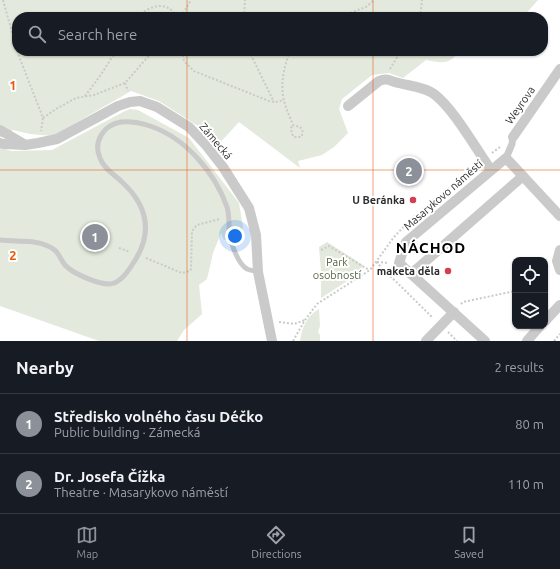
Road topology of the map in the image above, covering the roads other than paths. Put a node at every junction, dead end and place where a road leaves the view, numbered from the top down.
1 (560, 69) edge
2 (348, 106) dead end
3 (0, 130) edge
4 (513, 137) joint
5 (0, 143) edge
6 (25, 145) junction
7 (506, 158) junction
8 (491, 170) junction
9 (523, 176) junction
10 (560, 216) edge
11 (0, 240) edge
12 (560, 250) edge
13 (560, 270) edge
14 (258, 272) junction
15 (412, 274) junction
16 (560, 304) edge
17 (454, 312) junction
18 (548, 318) edge
19 (537, 329) edge
20 (272, 341) edge
21 (426, 341) edge
22 (485, 341) edge
23 (527, 341) edge

1 - 4 street, Weyrova
2 - 8 street
3 - 6 street
4 - 7 street, Weyrova
5 - 6 street, Zámecká
6 - 14 street, Zámecká
7 - 8 street, Masarykovo náměstí
7 - 9 street
8 - 15 street, Masarykovo náměstí
9 - 10 street
9 - 15 street
11 - 14 lane
12 - 13 street
14 - 20 street, Zámecká
15 - 17 street, Masarykovo náměstí
16 - 18 street
17 - 21 street
17 - 22 street, Masarykovo náměstí
19 - 23 street

